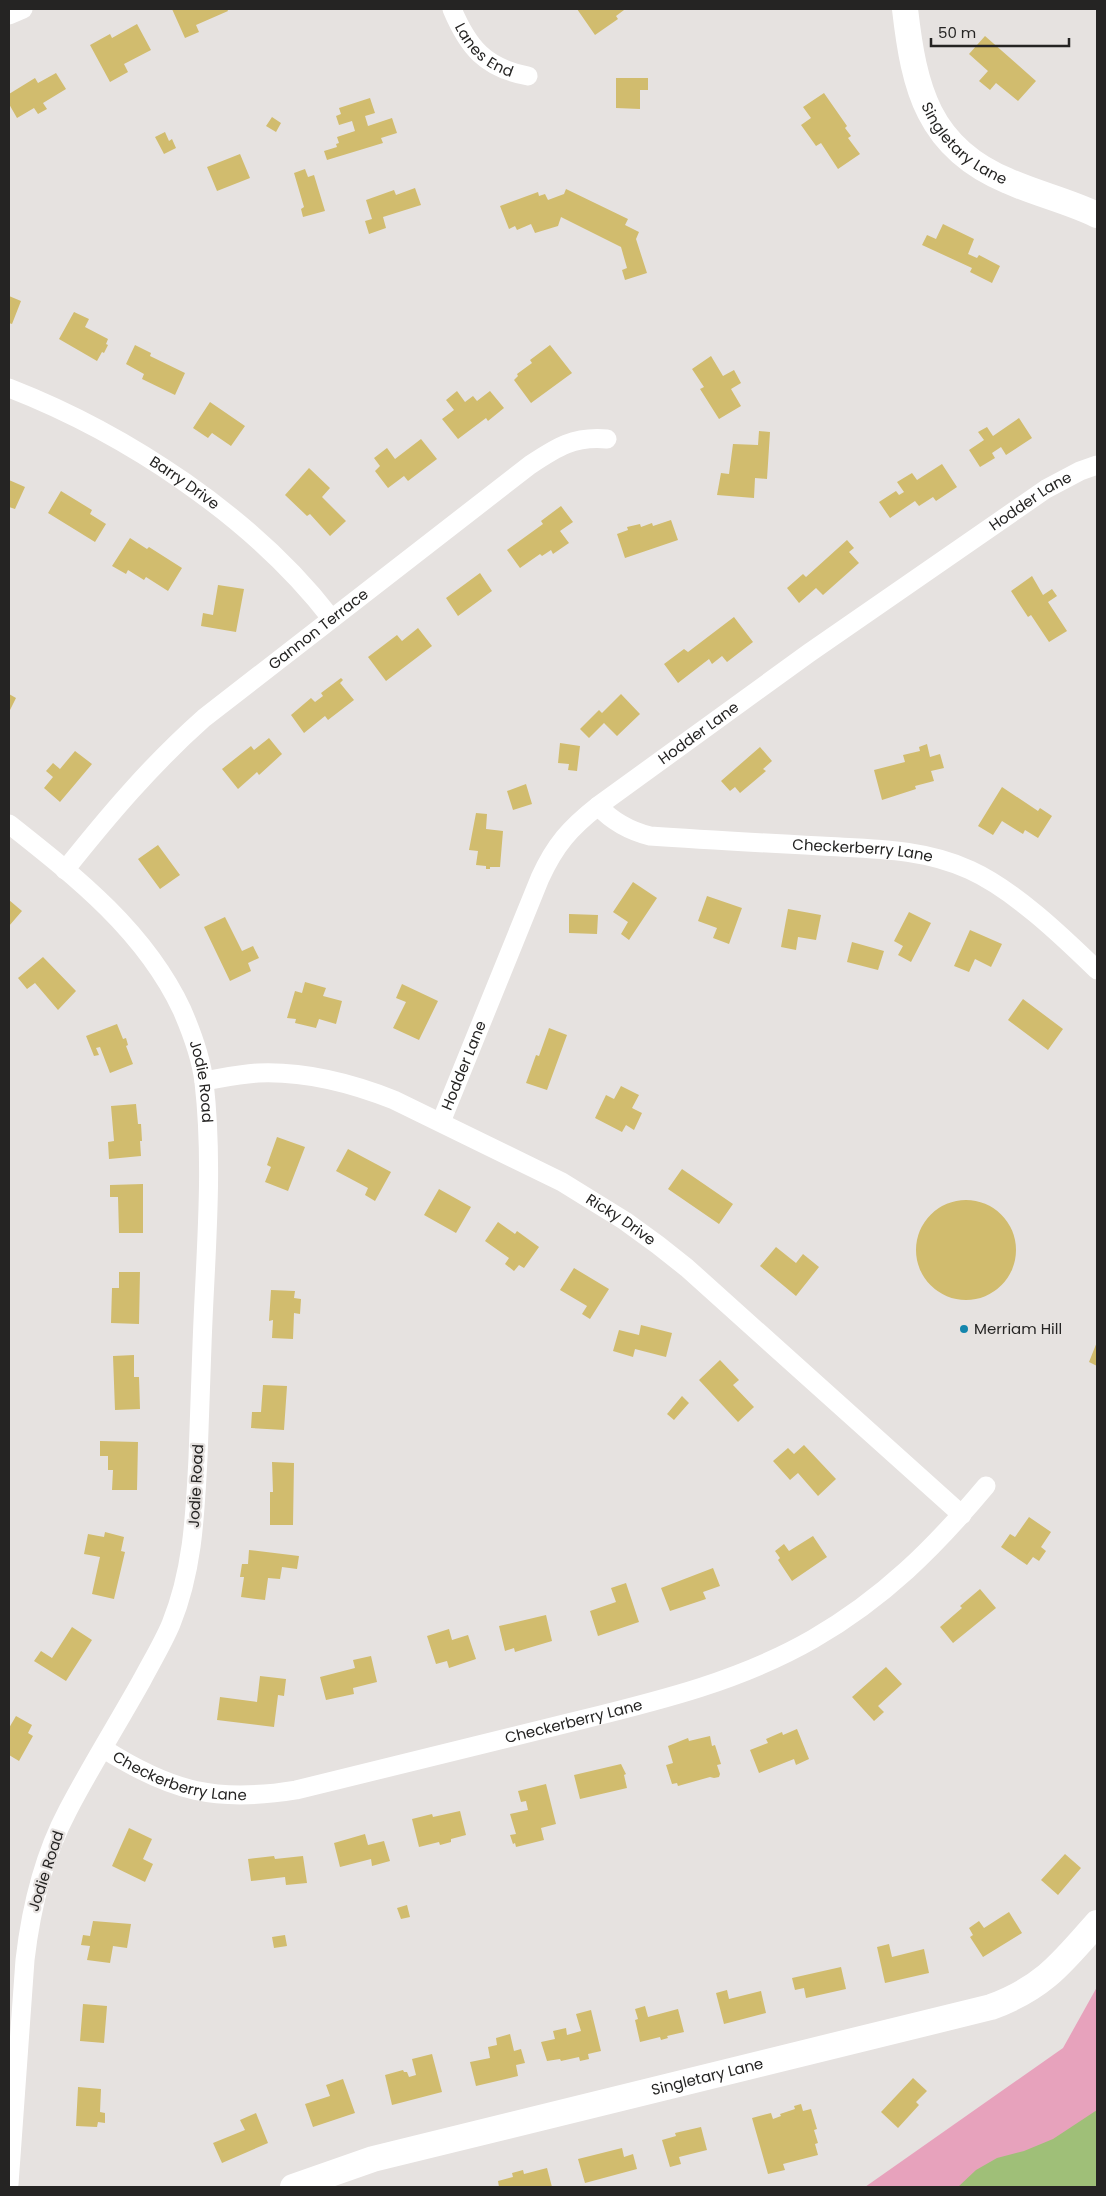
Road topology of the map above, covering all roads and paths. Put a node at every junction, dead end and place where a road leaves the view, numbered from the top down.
1 (23, 9) edge
2 (452, 9) edge
3 (905, 9) edge
4 (9, 15) edge
5 (528, 76) dead end
6 (1097, 215) edge
7 (9, 388) edge
8 (607, 439) dead end
9 (1097, 465) edge
10 (331, 618) junction
11 (598, 806) junction
12 (9, 824) edge
13 (65, 870) junction
14 (1097, 970) edge
15 (204, 1081) junction
16 (441, 1122) junction
17 (986, 1486) dead end
18 (962, 1515) junction
19 (104, 1749) junction
20 (1097, 1924) edge
21 (9, 2184) edge
22 (292, 2187) edge

1 - 4 street
2 - 5 street, Lanes End
3 - 6 street, Singletary Lane
7 - 10 street, Barry Drive
8 - 10 street, Gannon Terrace
9 - 11 street, Hodder Lane
10 - 13 street, Gannon Terrace
11 - 14 street, Checkerberry Lane
11 - 16 street, Hodder Lane
12 - 13 street, Jodie Road
13 - 15 street, Jodie Road
15 - 16 street, Ricky Drive
15 - 19 street, Jodie Road
16 - 18 street, Ricky Drive
17 - 18 street, Checkerberry Lane
18 - 19 street, Checkerberry Lane
19 - 21 street, Jodie Road
20 - 22 street, Singletary Lane

